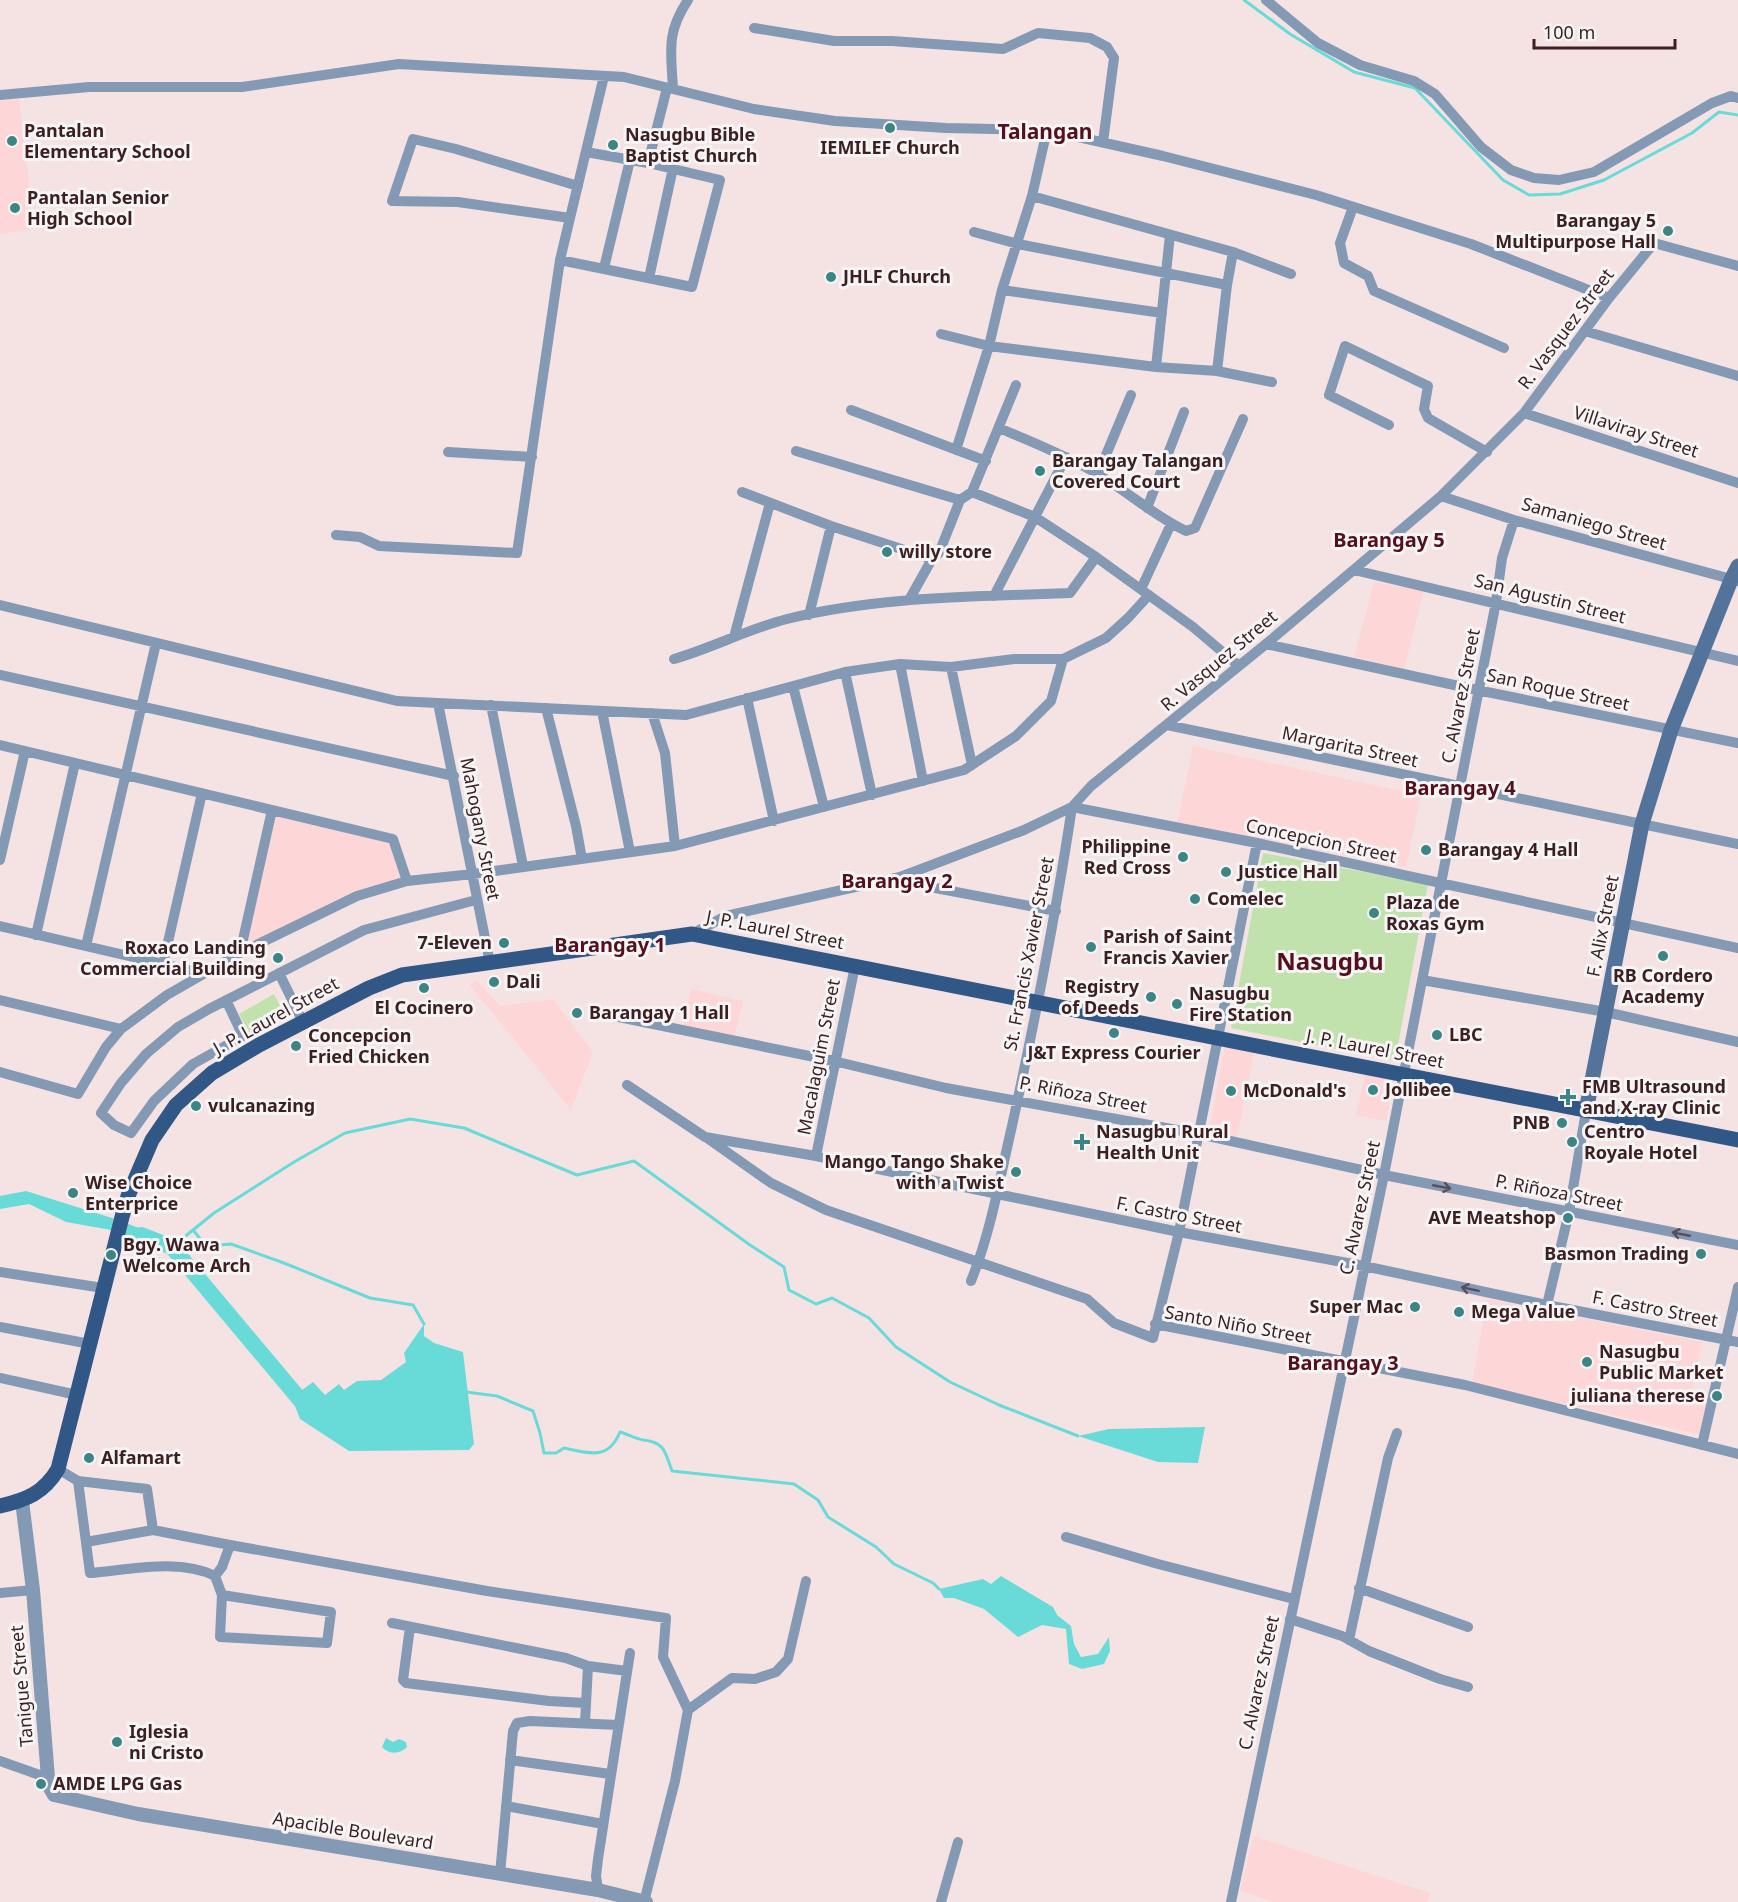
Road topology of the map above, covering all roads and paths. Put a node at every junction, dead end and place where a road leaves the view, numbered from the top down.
1 (688, 0) edge
2 (1266, 0) edge
3 (754, 28) dead end
4 (604, 76) junction
5 (670, 88) junction
6 (0, 94) edge
7 (1738, 98) edge
8 (1047, 130) junction
9 (1103, 142) junction
10 (586, 152) junction
11 (630, 160) junction
12 (648, 163) junction
13 (673, 168) junction
14 (578, 186) junction
15 (1032, 196) junction
16 (1353, 207) junction
17 (570, 218) junction
18 (974, 232) dead end
19 (1170, 235) junction
20 (1018, 244) junction
21 (1233, 252) junction
22 (560, 260) junction
23 (1738, 266) edge
24 (604, 268) junction
25 (1166, 272) junction
26 (1291, 274) dead end
27 (649, 278) junction
28 (1227, 285) junction
29 (1002, 290) junction
30 (1609, 298) junction
31 (1162, 313) junction
32 (1585, 331) junction
33 (941, 334) dead end
34 (989, 346) junction
35 (1504, 348) dead end
36 (1156, 367) junction
37 (1217, 371) junction
38 (1738, 376) edge
39 (1272, 382) dead end
40 (1016, 385) dead end
41 (1131, 395) dead end
42 (851, 410) dead end
43 (1184, 412) dead end
44 (1524, 413) junction
45 (1242, 419) dead end
46 (1389, 425) dead end
47 (999, 428) junction
48 (956, 450) junction
49 (796, 451) dead end
50 (448, 452) dead end
51 (1487, 452) junction
52 (531, 457) junction
53 (1066, 457) junction
54 (986, 461) junction
55 (1098, 474) junction
56 (1738, 483) edge
57 (742, 492) dead end
58 (972, 492) junction
59 (1441, 496) junction
60 (960, 500) junction
61 (770, 503) junction
62 (1147, 508) junction
63 (1035, 517) junction
64 (1514, 519) junction
65 (1171, 524) junction
66 (831, 526) junction
67 (336, 535) dead end
68 (1096, 557) junction
69 (932, 559) junction
70 (1354, 570) junction
71 (1736, 576) edge
72 (1145, 592) junction
73 (994, 596) junction
74 (909, 600) junction
75 (1496, 602) junction
76 (0, 605) edge
77 (809, 615) junction
78 (734, 637) junction
79 (156, 643) junction
80 (1266, 644) junction
81 (1702, 654) junction
82 (674, 659) dead end
83 (1063, 660) junction
84 (1738, 661) edge
85 (900, 664) junction
86 (1239, 666) junction
87 (951, 667) junction
88 (845, 672) junction
89 (0, 675) edge
90 (793, 686) junction
91 (1477, 690) junction
92 (747, 698) junction
93 (438, 702) junction
94 (491, 705) junction
95 (141, 706) junction
96 (546, 708) junction
97 (602, 711) junction
98 (652, 713) junction
99 (1167, 725) junction
100 (1671, 730) junction
101 (1738, 743) edge
102 (0, 745) edge
103 (25, 751) junction
104 (75, 763) junction
105 (972, 765) junction
106 (126, 775) junction
107 (454, 776) junction
108 (923, 781) junction
109 (1460, 787) junction
110 (202, 793) junction
111 (872, 795) junction
112 (824, 807) junction
113 (1072, 807) junction
114 (272, 810) junction
115 (774, 821) junction
116 (1642, 824) junction
117 (1257, 843) junction
118 (1738, 844) edge
119 (675, 846) junction
120 (630, 852) junction
121 (582, 858) junction
122 (0, 860) edge
123 (523, 866) junction
124 (473, 874) junction
125 (900, 877) junction
126 (407, 881) junction
127 (1440, 884) junction
128 (472, 901) dead end
129 (1056, 911) junction
130 (1623, 922) junction
131 (0, 926) edge
132 (692, 934) junction
133 (36, 935) junction
134 (86, 946) junction
135 (1738, 948) edge
136 (240, 953) junction
137 (490, 963) junction
138 (163, 964) junction
139 (855, 966) junction
140 (202, 973) junction
141 (279, 973) junction
142 (1422, 980) junction
143 (0, 1000) edge
144 (226, 1000) junction
145 (1038, 1002) junction
146 (1606, 1012) junction
147 (599, 1013) dead end
148 (303, 1022) junction
149 (122, 1029) junction
150 (1218, 1038) junction
151 (1738, 1042) edge
152 (834, 1061) junction
153 (0, 1072) edge
154 (1404, 1074) junction
155 (627, 1085) dead end
156 (1017, 1100) junction
157 (1586, 1111) junction
158 (1200, 1134) junction
159 (705, 1137) junction
160 (1738, 1140) edge
161 (816, 1156) junction
162 (1384, 1175) junction
163 (996, 1195) junction
164 (1569, 1212) junction
165 (1179, 1232) junction
166 (1738, 1245) edge
167 (979, 1262) junction
168 (1364, 1266) junction
169 (0, 1272) edge
170 (971, 1281) dead end
171 (1738, 1287) edge
172 (103, 1288) junction
173 (1547, 1305) junction
174 (1155, 1324) junction
175 (0, 1327) edge
176 (1732, 1341) edge
177 (90, 1344) junction
178 (1346, 1361) junction
179 (0, 1378) edge
180 (77, 1395) junction
181 (1397, 1433) dead end
182 (1702, 1445) junction
183 (1738, 1454) edge
184 (58, 1469) junction
185 (78, 1481) junction
186 (22, 1501) junction
187 (0, 1506) edge
188 (153, 1530) junction
189 (1066, 1537) dead end
190 (86, 1542) junction
191 (230, 1545) junction
192 (215, 1576) junction
193 (806, 1581) dead end
194 (1359, 1588) junction
195 (33, 1590) junction
196 (0, 1593) edge
197 (222, 1595) junction
198 (1294, 1599) junction
199 (1290, 1619) junction
200 (392, 1623) dead end
201 (410, 1627) junction
202 (1468, 1627) dead end
203 (1349, 1640) junction
204 (630, 1653) dead end
205 (588, 1665) junction
206 (627, 1671) junction
207 (1468, 1687) dead end
208 (585, 1703) junction
209 (688, 1710) junction
210 (585, 1723) junction
211 (618, 1725) junction
212 (510, 1760) junction
213 (0, 1761) edge
214 (610, 1774) junction
215 (48, 1778) junction
216 (54, 1795) joint
217 (506, 1806) junction
218 (603, 1824) junction
219 (958, 1842) dead end
220 (500, 1874) junction
221 (598, 1890) junction
222 (645, 1902) edge
223 (940, 1902) edge
224 (1231, 1902) edge

1 - 5 street
2 - 7 street
3 - 9 street
4 - 5 street
4 - 6 street
4 - 10 street
5 - 8 street
5 - 12 street
8 - 9 street
8 - 15 street
9 - 16 street
10 - 11 street
10 - 14 street
11 - 12 street
11 - 24 street
12 - 13 street
13 - 27 street
13 - 27 street
14 - 17 street
14 - 17 street
15 - 19 street
15 - 20 street
16 - 30 street
16 - 35 street
17 - 22 street
18 - 20 street
19 - 21 street
19 - 25 street
20 - 25 street
20 - 29 street
21 - 26 street
21 - 28 street
22 - 24 street
22 - 52 street
23 - 30 street, R. Vasquez Street
24 - 27 street
25 - 28 street
25 - 31 street
28 - 37 street
29 - 31 street
29 - 34 street
30 - 32 street, R. Vasquez Street
31 - 36 street
32 - 38 street
32 - 44 street, R. Vasquez Street
33 - 34 street
34 - 36 street
34 - 48 street
36 - 37 street
37 - 39 street
40 - 47 street
41 - 55 street
42 - 48 street
43 - 62 street
44 - 51 street, R. Vasquez Street
44 - 56 street, Villaviray Street
45 - 65 street
46 - 51 street
47 - 53 street
47 - 54 street
48 - 54 street
49 - 60 street
50 - 52 street
51 - 59 street, R. Vasquez Street
52 - 67 street
53 - 55 street
53 - 63 street
54 - 58 street
55 - 62 street
57 - 61 street
58 - 60 street
58 - 63 street
59 - 64 street, Samaniego Street
59 - 70 street, R. Vasquez Street
60 - 69 street
61 - 66 street
61 - 78 street
62 - 65 street
63 - 68 street
63 - 73 street
64 - 71 street, Samaniego Street
64 - 75 street, C. Alvarez Street
65 - 72 street
66 - 69 street
66 - 77 street
68 - 72 street
68 - 73 street
69 - 74 street
70 - 75 street, San Agustin Street
70 - 80 street, R. Vasquez Street
71 - 81 main road, F. Alix Street
72 - 83 street
72 - 86 street
73 - 74 street
74 - 77 street
75 - 81 street, San Agustin Street
75 - 91 street, C. Alvarez Street
76 - 79 street
77 - 78 street
78 - 82 street
79 - 93 street
79 - 95 street
80 - 86 street, R. Vasquez Street
80 - 91 street, San Roque Street
81 - 84 street, San Agustin Street
81 - 100 main road, F. Alix Street
83 - 87 street
83 - 105 street
85 - 87 street
85 - 88 street
85 - 108 street
86 - 99 street, R. Vasquez Street
87 - 105 street
88 - 90 street
88 - 111 street
89 - 95 street
90 - 92 street
90 - 112 street
91 - 100 street, San Roque Street
91 - 109 street, C. Alvarez Street
92 - 98 street
92 - 115 street
93 - 94 street
93 - 107 street, Mahogany Street
94 - 96 street
94 - 123 street
95 - 106 street
95 - 107 street
96 - 97 street
96 - 121 street
97 - 98 street
97 - 120 street
98 - 119 street
99 - 109 street, Margarita Street
99 - 113 street, R. Vasquez Street
100 - 101 street, San Roque Street
100 - 116 main road, F. Alix Street
102 - 103 street
103 - 104 street
103 - 122 street
104 - 106 street
104 - 133 street
105 - 108 street
106 - 110 street
106 - 134 street
107 - 124 street, Mahogany Street
108 - 111 street
109 - 116 street, Margarita Street
109 - 127 street, C. Alvarez Street
110 - 114 street
110 - 138 street
111 - 112 street
112 - 115 street
113 - 117 street, Concepcion Street
113 - 125 street, R. Vasquez Street
113 - 129 street, St. Francis Xavier Street
114 - 126 street
114 - 136 street
115 - 119 street
116 - 118 street, Margarita Street
116 - 130 main road, F. Alix Street
117 - 127 street, Concepcion Street
117 - 150 street
119 - 120 street
120 - 121 street
121 - 123 street
123 - 124 street
124 - 126 street
124 - 137 street, Mahogany Street
125 - 129 street
125 - 132 street, R. Vasquez Street
126 - 136 street
127 - 130 street, Concepcion Street
127 - 142 street, C. Alvarez Street
128 - 141 street
129 - 145 street, St. Francis Xavier Street
130 - 135 street, Concepcion Street
130 - 146 main road, F. Alix Street
131 - 133 street
132 - 137 main road, J. P. Laurel Street
132 - 139 main road, J. P. Laurel Street
133 - 134 street
134 - 138 street
136 - 140 street
137 - 148 main road, J. P. Laurel Street
138 - 140 street
139 - 145 main road, J. P. Laurel Street
139 - 152 street, Macalaguim Street
140 - 149 street
141 - 144 street
141 - 148 street
142 - 146 street
142 - 154 street, C. Alvarez Street
143 - 149 street
144 - 144 street
145 - 150 main road, J. P. Laurel Street
145 - 156 street, St. Francis Xavier Street
146 - 151 street
146 - 157 main road, F. Alix Street
147 - 152 street, P. Riñoza Street
148 - 172 main road, J. P. Laurel Street
149 - 153 street
150 - 154 main road, J. P. Laurel Street
150 - 158 street
152 - 156 street, P. Riñoza Street
152 - 161 street, Macalaguim Street
154 - 157 main road, J. P. Laurel Street
154 - 162 street, C. Alvarez Street
155 - 159 street, F. Castro Street
156 - 158 street, P. Riñoza Street
156 - 163 street, St. Francis Xavier Street
157 - 160 main road, J. P. Laurel Street
157 - 164 street, F. Alix Street
158 - 162 street, P. Riñoza Street
158 - 165 street
159 - 161 street, F. Castro Street
159 - 167 street, Santo Niño Street
161 - 163 street, F. Castro Street
162 -> 164 street, P. Riñoza Street
162 - 168 street, C. Alvarez Street
163 - 165 street, F. Castro Street
163 - 167 street, St. Francis Xavier Street
166 -> 164 street, P. Riñoza Street
164 - 173 street, F. Alix Street
165 - 168 street, F. Castro Street
165 - 174 street
167 - 170 street, St. Francis Xavier Street
167 - 174 street, Santo Niño Street
173 -> 168 street, F. Castro Street
168 - 178 street, C. Alvarez Street
169 - 172 street
171 - 176 street
172 - 177 main road, J. P. Laurel Street
173 - 176 street, F. Castro Street
174 - 178 street, Santo Niño Street
175 - 177 street
176 - 182 street
177 - 180 main road, J. P. Laurel Street
178 - 182 street, Santo Niño Street
178 - 198 street, C. Alvarez Street
179 - 180 street
180 - 184 main road, J. P. Laurel Street
181 - 194 street
182 - 183 street, Santo Niño Street
184 - 185 street
184 - 186 main road, J. P. Laurel Street
185 - 188 street
185 - 190 street
186 - 187 main road, J. P. Laurel Street
186 - 195 street, Tanigue Street
188 - 190 street
188 - 191 street
189 - 198 street
190 - 192 street
191 - 192 street
191 - 209 street
192 - 197 street
193 - 209 street
194 - 202 street
194 - 203 street
195 - 196 street
195 - 215 street, Tanigue Street
197 - 197 street
198 - 199 street, C. Alvarez Street
199 - 203 street
199 - 224 street, C. Alvarez Street
200 - 201 street
201 - 205 street
201 - 208 street
203 - 207 street
204 - 206 street
205 - 206 street
205 - 208 street
206 - 211 street
208 - 210 street
209 - 222 street
210 - 211 street
210 - 212 street
211 - 214 street
212 - 214 street
212 - 217 street
213 - 215 street
214 - 218 street
215 - 216 street, Tanigue Street
216 - 220 street, Apacible Boulevard
217 - 218 street
217 - 220 street
218 - 221 street
219 - 223 street
220 - 221 street, Apacible Boulevard
221 - 222 street, Apacible Boulevard

